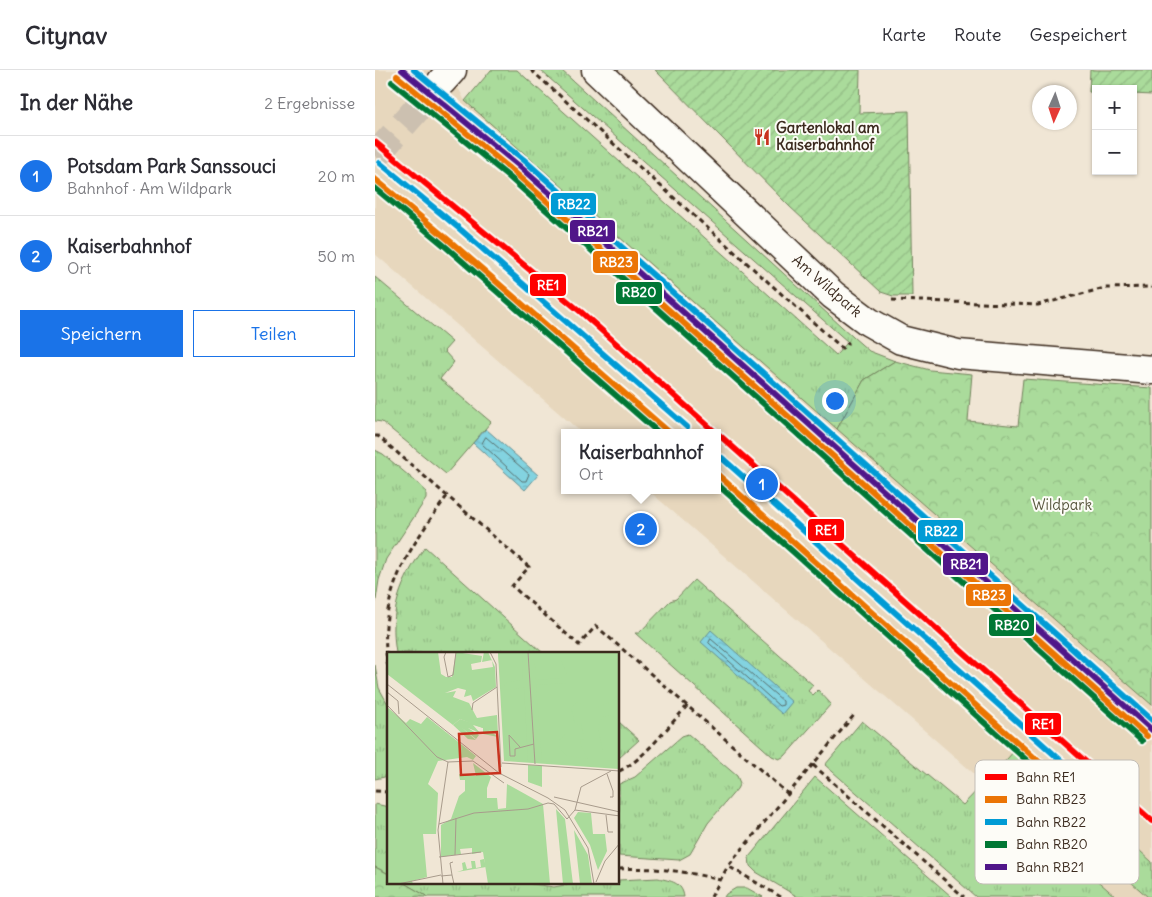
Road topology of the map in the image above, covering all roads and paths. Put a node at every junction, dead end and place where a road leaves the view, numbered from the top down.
1 (596, 70) edge
2 (1152, 370) edge
3 (375, 436) edge
4 (447, 496) junction
5 (387, 659) edge
6 (688, 705) junction
7 (855, 714) dead end
8 (813, 765) junction
9 (620, 771) edge
10 (788, 794) junction
11 (728, 866) junction
12 (620, 869) edge
13 (720, 880) junction
14 (711, 897) edge
15 (781, 897) edge
16 (964, 897) edge

1 - 2 street, Am Wildpark
3 - 4 path
4 - 5 path
4 - 6 path
6 - 9 path
6 - 10 path
7 - 8 path
8 - 10 path
8 - 16 path
10 - 11 path
11 - 13 path
11 - 15 path
12 - 13 path
13 - 14 path

